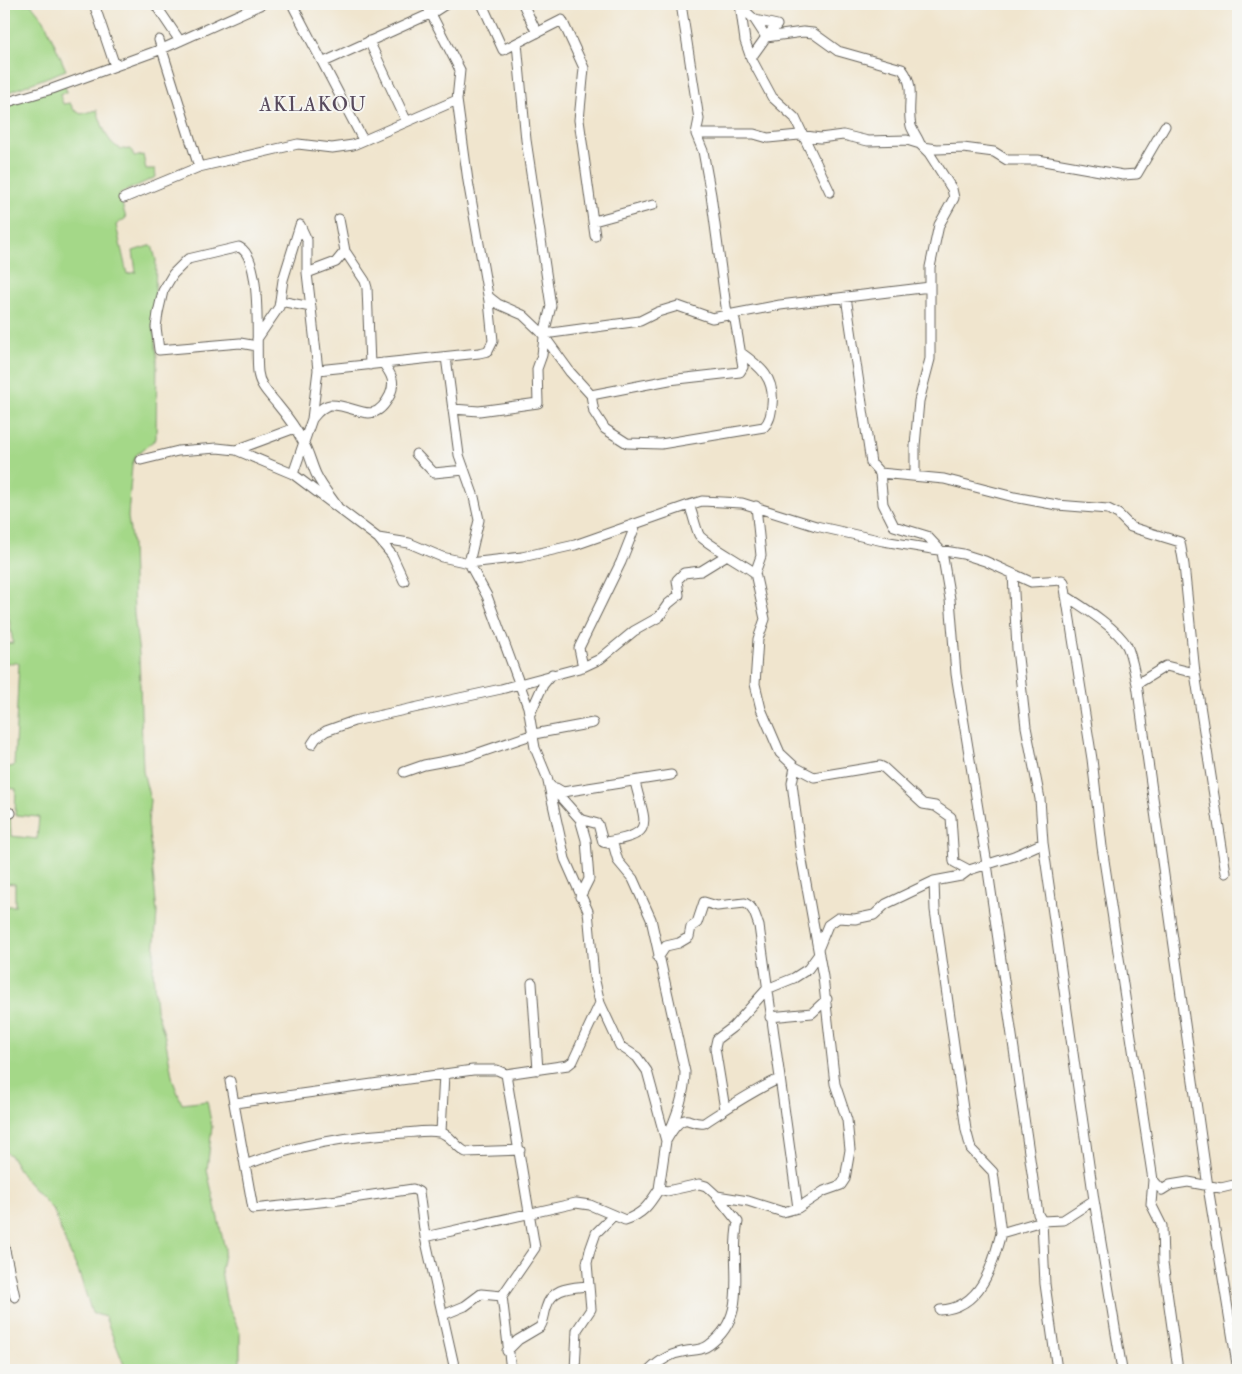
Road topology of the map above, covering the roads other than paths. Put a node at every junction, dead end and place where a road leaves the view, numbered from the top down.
1 (94, 4) edge
2 (155, 4) edge
3 (262, 4) edge
4 (292, 4) edge
5 (426, 4) edge
6 (446, 4) edge
7 (482, 4) edge
8 (523, 4) edge
9 (681, 4) edge
10 (740, 5) edge
11 (432, 13) junction
12 (755, 20) junction
13 (537, 33) junction
14 (766, 38) junction
15 (180, 41) junction
16 (369, 41) junction
17 (517, 43) junction
18 (160, 44) junction
19 (751, 58) junction
20 (324, 62) junction
21 (114, 66) junction
22 (457, 100) junction
23 (4, 103) edge
24 (406, 120) junction
25 (1165, 126) dead end
26 (696, 134) junction
27 (802, 136) junction
28 (363, 140) junction
29 (922, 145) junction
30 (198, 167) junction
31 (830, 192) dead end
32 (124, 198) dead end
33 (652, 205) dead end
34 (339, 219) dead end
35 (594, 221) junction
36 (594, 236) dead end
37 (345, 251) junction
38 (307, 273) junction
39 (930, 287) junction
40 (846, 296) junction
41 (489, 297) junction
42 (280, 301) junction
43 (311, 307) junction
44 (727, 314) junction
45 (544, 337) junction
46 (257, 343) junction
47 (740, 352) junction
48 (446, 356) junction
49 (383, 363) junction
50 (370, 365) junction
51 (318, 370) junction
52 (591, 395) junction
53 (453, 409) junction
54 (312, 419) junction
55 (295, 428) junction
56 (304, 442) junction
57 (236, 450) junction
58 (416, 454) dead end
59 (142, 460) dead end
60 (464, 470) junction
61 (880, 473) junction
62 (293, 474) junction
63 (915, 475) junction
64 (689, 505) junction
65 (756, 506) junction
66 (339, 509) junction
67 (636, 524) junction
68 (378, 538) junction
69 (942, 552) junction
70 (728, 556) junction
71 (468, 563) junction
72 (755, 573) junction
73 (1013, 574) junction
74 (404, 581) dead end
75 (1066, 596) junction
76 (583, 667) junction
77 (1195, 673) junction
78 (552, 674) junction
79 (520, 684) junction
80 (1136, 684) junction
81 (530, 714) junction
82 (592, 723) dead end
83 (534, 734) junction
84 (312, 744) dead end
85 (795, 767) junction
86 (404, 772) dead end
87 (670, 774) dead end
88 (635, 782) junction
89 (549, 784) junction
90 (580, 819) junction
91 (603, 842) junction
92 (1043, 844) junction
93 (987, 864) junction
94 (969, 870) junction
95 (1226, 873) dead end
96 (934, 881) junction
97 (580, 897) junction
98 (819, 950) junction
99 (658, 958) junction
100 (532, 983) dead end
101 (766, 989) junction
102 (826, 999) junction
103 (600, 1003) junction
104 (770, 1017) junction
105 (538, 1070) junction
106 (444, 1074) junction
107 (506, 1074) junction
108 (779, 1079) junction
109 (230, 1081) dead end
110 (235, 1103) junction
111 (725, 1109) junction
112 (441, 1132) junction
113 (666, 1141) junction
114 (520, 1150) junction
115 (245, 1165) junction
116 (1152, 1180) junction
117 (1238, 1184) edge
118 (1208, 1187) junction
119 (659, 1189) junction
120 (718, 1196) junction
121 (1094, 1200) junction
122 (798, 1208) junction
123 (530, 1214) junction
124 (613, 1216) junction
125 (1042, 1221) junction
126 (1001, 1233) junction
127 (425, 1237) junction
128 (4, 1250) edge
129 (589, 1286) junction
130 (502, 1296) junction
131 (16, 1297) dead end
132 (940, 1310) dead end
133 (443, 1315) junction
134 (507, 1351) junction
135 (455, 1370) edge
136 (511, 1370) edge
137 (575, 1370) edge
138 (650, 1370) edge
139 (1058, 1370) edge
140 (1122, 1370) edge
141 (1178, 1370) edge
142 (1238, 1370) edge

1 - 21 street
2 - 15 street
3 - 15 street
4 - 20 street
5 - 11 street
6 - 11 street
7 - 17 street
8 - 13 street
9 - 26 street
10 - 12 street
10 - 19 street
11 - 16 street
11 - 22 street
12 - 14 street
12 - 14 street
13 - 17 street
13 - 35 street
14 - 19 street
14 - 29 street
15 - 18 street
16 - 20 street
16 - 24 street
17 - 44 street
18 - 21 street
18 - 30 street
19 - 27 street
20 - 28 street
21 - 23 street
22 - 24 street
22 - 41 street
24 - 28 street
25 - 29 street
26 - 27 street
26 - 44 street
27 - 29 street
27 - 31 street
28 - 30 street
29 - 39 street
30 - 32 street
33 - 35 street
34 - 37 street
35 - 36 street
37 - 38 street
37 - 50 street
38 - 42 street
38 - 43 street
39 - 40 street
39 - 63 street
40 - 44 street
40 - 61 street
41 - 45 street
41 - 48 street
42 - 43 street
42 - 46 street
43 - 51 street
44 - 47 street
45 - 52 street
45 - 53 street
46 - 46 street
46 - 55 street
47 - 52 street
47 - 52 street
48 - 49 street
48 - 53 street
49 - 50 street
49 - 54 street
50 - 51 street
51 - 54 street
53 - 60 street
54 - 56 street
55 - 56 street
55 - 57 street
56 - 62 street
56 - 66 street
57 - 59 street
57 - 62 street
58 - 60 street
60 - 71 street
61 - 63 street
61 - 69 street
62 - 66 street
63 - 77 street
64 - 65 street
64 - 67 street
64 - 70 street
65 - 69 street
65 - 72 street
66 - 68 street
67 - 71 street
67 - 76 street
68 - 71 street
68 - 74 street
69 - 73 street
69 - 93 street
70 - 72 street
70 - 76 street
71 - 79 street
72 - 85 street
73 - 75 street
73 - 92 street
75 - 80 street
75 - 116 street
76 - 78 street
77 - 80 street
77 - 95 street
78 - 79 street
78 - 81 street
79 - 81 street
79 - 84 street
80 - 118 street
81 - 83 street
82 - 83 street
83 - 86 street
83 - 89 street
85 - 94 street
85 - 98 street
87 - 88 street
88 - 89 street
88 - 91 street
89 - 90 street
89 - 97 street
90 - 91 street
90 - 97 street
91 - 99 street
92 - 93 street
92 - 121 street
93 - 94 street
93 - 125 street
94 - 96 street
96 - 98 street
96 - 126 street
97 - 103 street
98 - 101 street
98 - 102 street
99 - 101 street
99 - 113 street
100 - 105 street
101 - 104 street
101 - 111 street
102 - 104 street
102 - 122 street
103 - 105 street
103 - 113 street
104 - 108 street
105 - 107 street
106 - 107 street
106 - 110 street
106 - 112 street
107 - 114 street
108 - 111 street
108 - 122 street
109 - 110 street
110 - 115 street
111 - 113 street
112 - 114 street
112 - 115 street
113 - 119 street
114 - 123 street
115 - 127 street
116 - 118 street
116 - 141 street
117 - 118 street
118 - 142 street
119 - 120 street
119 - 124 street
120 - 122 street
120 - 138 street
121 - 125 street
121 - 140 street
123 - 124 street
123 - 127 street
123 - 130 street
124 - 129 street
125 - 126 street
125 - 139 street
126 - 132 street
127 - 133 street
128 - 131 street
129 - 134 street
129 - 137 street
130 - 133 street
130 - 134 street
133 - 135 street
134 - 136 street

